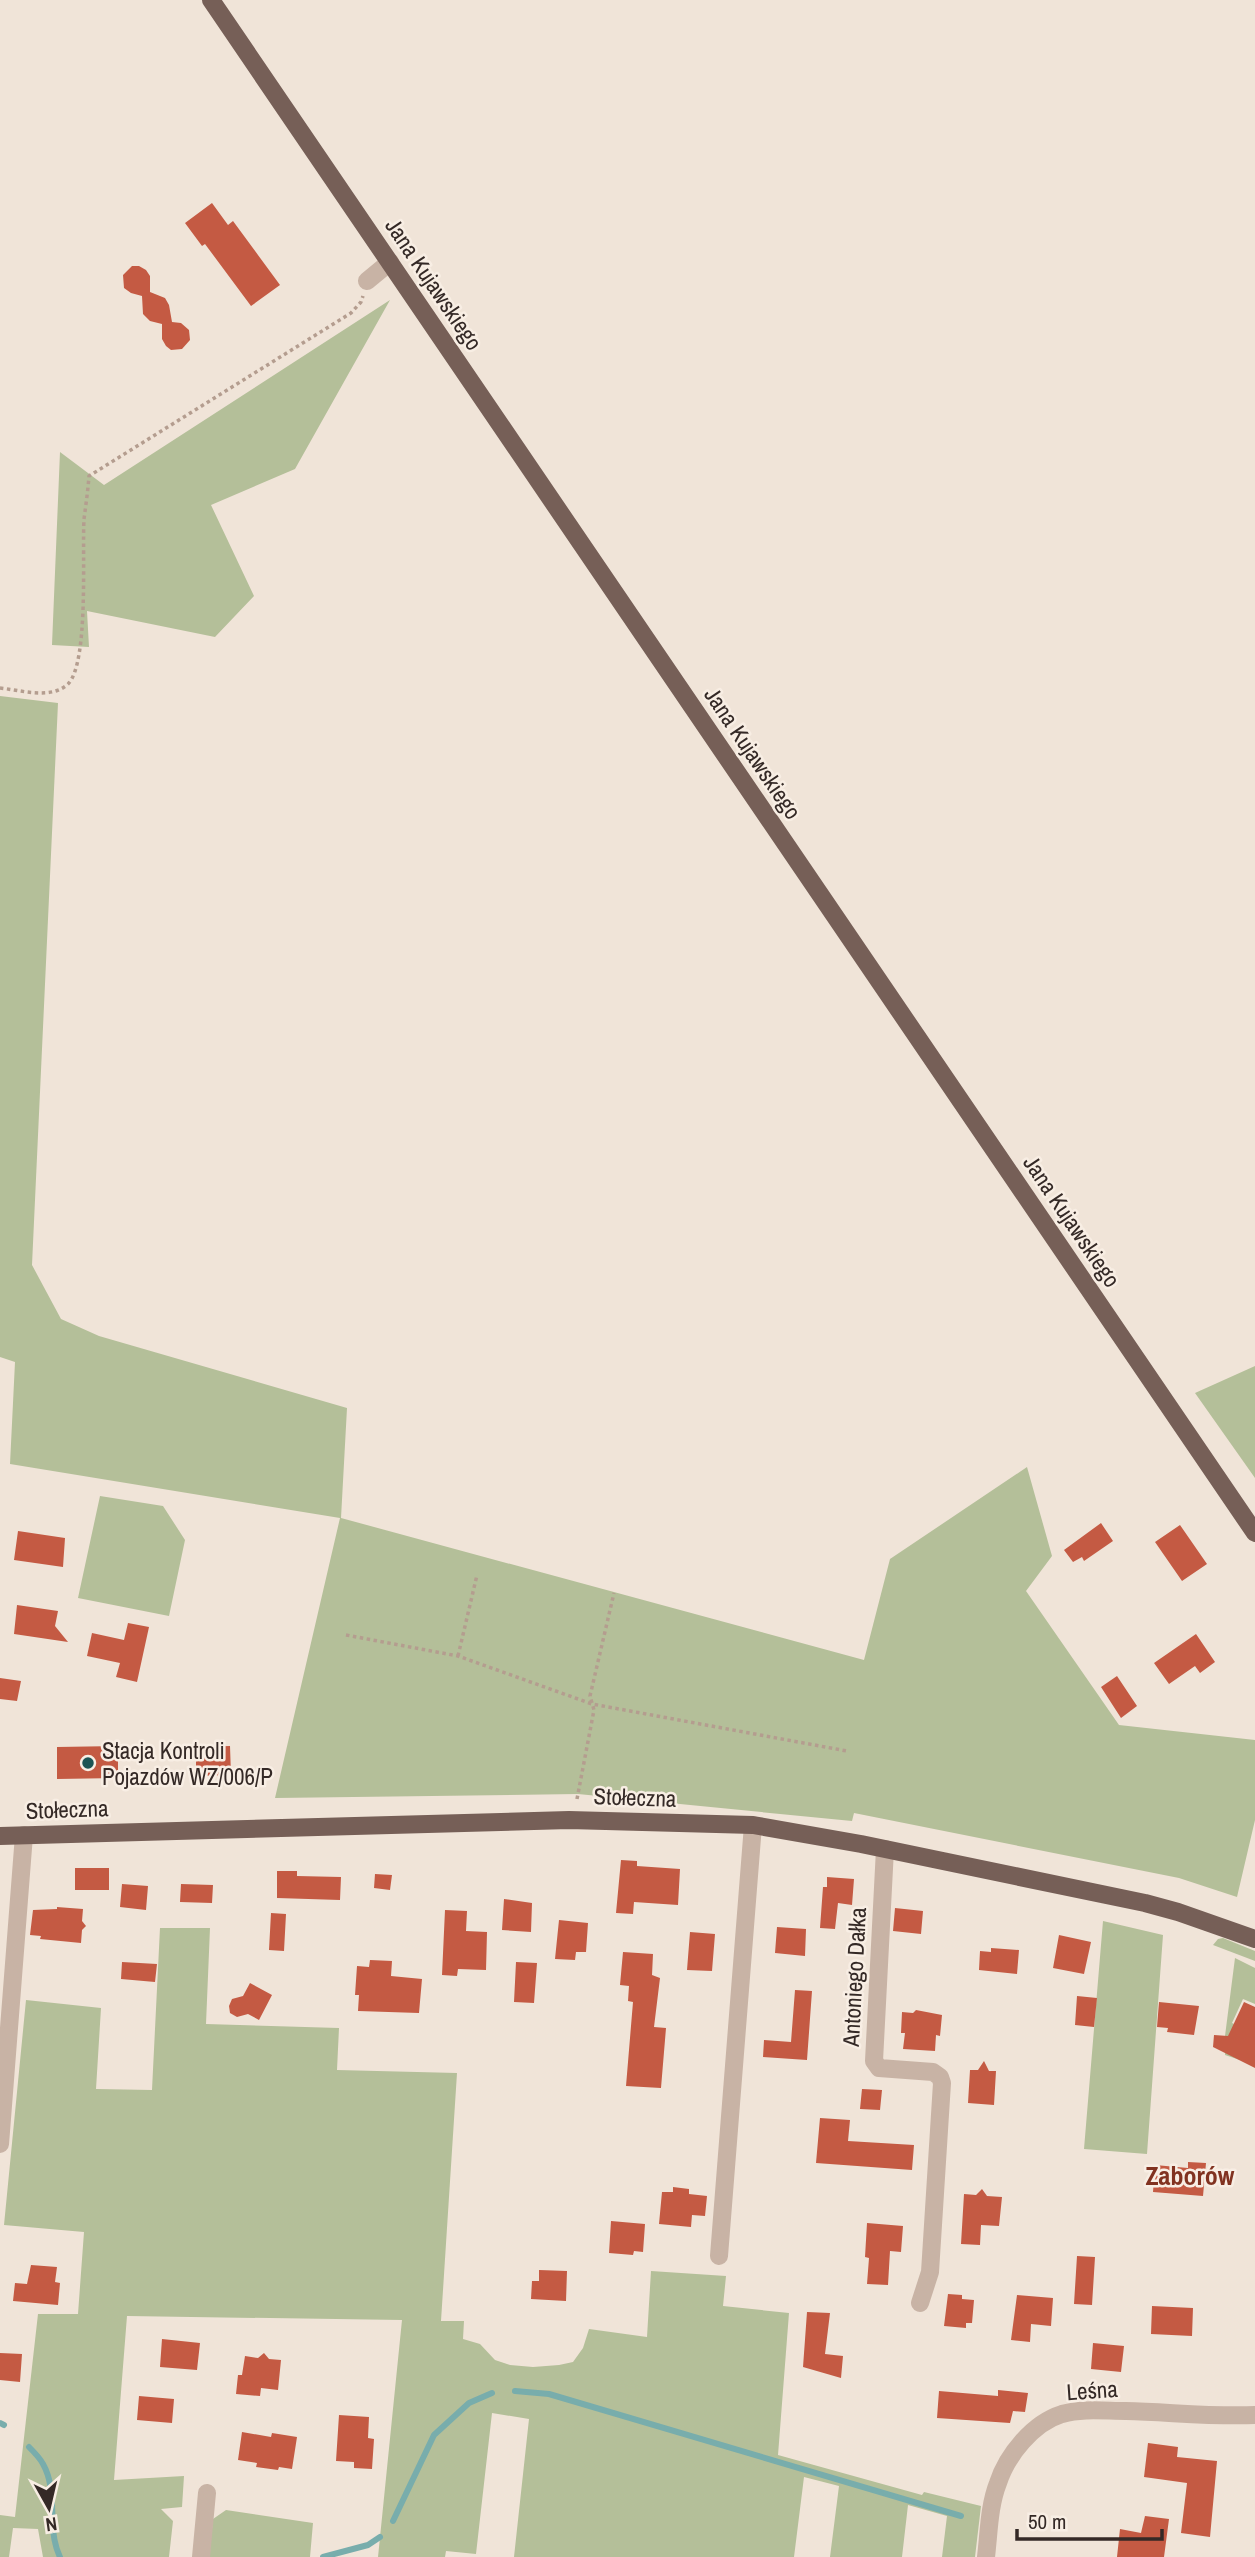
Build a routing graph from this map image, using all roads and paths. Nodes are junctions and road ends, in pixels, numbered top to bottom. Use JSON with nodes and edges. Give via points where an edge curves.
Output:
{"nodes":[{"id":1,"x":211,"y":0,"type":"edge"},
{"id":2,"x":390,"y":262,"type":"junction"},
{"id":3,"x":367,"y":281,"type":"joint"},
{"id":4,"x":0,"y":688,"type":"edge"},
{"id":5,"x":1255,"y":1533,"type":"edge"},
{"id":6,"x":477,"y":1575,"type":"dead end"},
{"id":7,"x":614,"y":1593,"type":"dead end"},
{"id":8,"x":346,"y":1635,"type":"dead end"},
{"id":9,"x":458,"y":1656,"type":"junction"},
{"id":10,"x":592,"y":1704,"type":"junction"},
{"id":11,"x":848,"y":1751,"type":"dead end"},
{"id":12,"x":577,"y":1799,"type":"dead end"},
{"id":13,"x":752,"y":1825,"type":"junction"},
{"id":14,"x":24,"y":1835,"type":"junction"},
{"id":15,"x":0,"y":1836,"type":"edge"},
{"id":16,"x":885,"y":1849,"type":"junction"},
{"id":17,"x":1255,"y":1939,"type":"edge"},
{"id":18,"x":0,"y":2144,"type":"edge"},
{"id":19,"x":719,"y":2256,"type":"dead end"},
{"id":20,"x":920,"y":2302,"type":"dead end"},
{"id":21,"x":1255,"y":2415,"type":"edge"},
{"id":22,"x":207,"y":2493,"type":"dead end"},
{"id":23,"x":201,"y":2557,"type":"edge"},
{"id":24,"x":986,"y":2557,"type":"edge"}],
"edges":[{"from":1,"to":2,"type":"main road","name":"Jana Kujawskiego"},
{"from":2,"to":3,"type":"street"},
{"from":2,"to":5,"type":"main road","name":"Jana Kujawskiego"},
{"from":3,"to":4,"type":"path","via":[[361,302],[351,313],[89,476],[75,671],[56,691]]},
{"from":6,"to":9,"type":"path"},
{"from":7,"to":10,"type":"path","via":[[590,1696]]},
{"from":8,"to":9,"type":"path"},
{"from":9,"to":10,"type":"path"},
{"from":10,"to":11,"type":"path"},
{"from":10,"to":12,"type":"path"},
{"from":13,"to":14,"type":"main road","name":"Stołeczna","via":[[569,1820]]},
{"from":13,"to":16,"type":"main road","name":"Stołeczna"},
{"from":13,"to":19,"type":"street"},
{"from":14,"to":15,"type":"main road","name":"Stołeczna"},
{"from":14,"to":18,"type":"street"},
{"from":16,"to":17,"type":"main road","name":"Stołeczna","via":[[1145,1903]]},
{"from":16,"to":20,"type":"street","name":"Antoniego Dałka","via":[[874,2061],[879,2068],[933,2073],[942,2083],[930,2272]]},
{"from":21,"to":24,"type":"street","name":"Leśna","via":[[1089,2410],[1054,2418],[1022,2442],[1008,2461],[991,2509]]},
{"from":22,"to":23,"type":"street"}]}
